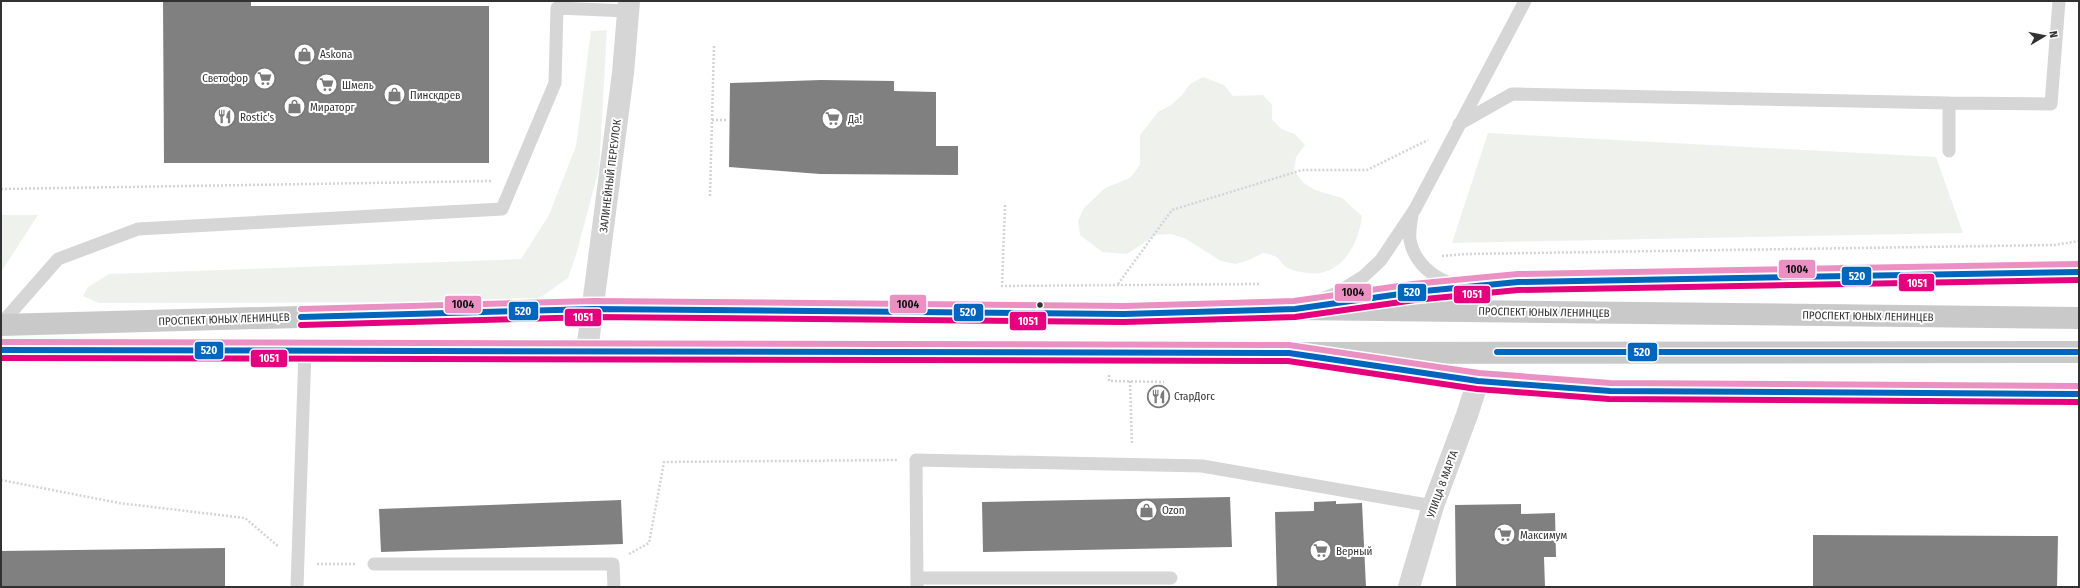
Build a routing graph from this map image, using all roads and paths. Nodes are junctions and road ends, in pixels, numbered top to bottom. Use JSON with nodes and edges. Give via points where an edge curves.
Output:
{"nodes":[{"id":1,"x":1525,"y":1,"type":"edge"},
{"id":2,"x":2059,"y":1,"type":"edge"},
{"id":3,"x":628,"y":6,"type":"edge"},
{"id":4,"x":714,"y":45,"type":"dead end"},
{"id":5,"x":1949,"y":104,"type":"junction"},
{"id":6,"x":712,"y":120,"type":"junction"},
{"id":7,"x":727,"y":120,"type":"dead end"},
{"id":8,"x":1458,"y":125,"type":"junction"},
{"id":9,"x":1949,"y":150,"type":"dead end"},
{"id":10,"x":514,"y":180,"type":"junction"},
{"id":11,"x":1,"y":189,"type":"edge"},
{"id":12,"x":710,"y":196,"type":"dead end"},
{"id":13,"x":1005,"y":205,"type":"dead end"},
{"id":14,"x":1412,"y":215,"type":"junction"},
{"id":15,"x":2079,"y":241,"type":"edge"},
{"id":16,"x":1417,"y":258,"type":"junction"},
{"id":17,"x":2079,"y":272,"type":"edge"},
{"id":18,"x":1117,"y":284,"type":"junction"},
{"id":19,"x":1264,"y":284,"type":"dead end"},
{"id":20,"x":1466,"y":287,"type":"junction"},
{"id":21,"x":594,"y":308,"type":"junction"},
{"id":22,"x":1294,"y":309,"type":"junction"},
{"id":23,"x":2079,"y":318,"type":"edge"},
{"id":24,"x":1,"y":325,"type":"edge"},
{"id":25,"x":1,"y":350,"type":"edge"},
{"id":26,"x":305,"y":351,"type":"junction"},
{"id":27,"x":587,"y":351,"type":"junction"},
{"id":28,"x":2079,"y":352,"type":"edge"},
{"id":29,"x":1289,"y":353,"type":"junction"},
{"id":30,"x":1478,"y":381,"type":"junction"},
{"id":31,"x":1130,"y":382,"type":"dead end"},
{"id":32,"x":2079,"y":394,"type":"edge"},
{"id":33,"x":916,"y":460,"type":"junction"},
{"id":34,"x":1132,"y":465,"type":"junction"},
{"id":35,"x":1,"y":480,"type":"edge"},
{"id":36,"x":1433,"y":506,"type":"junction"},
{"id":37,"x":298,"y":564,"type":"junction"},
{"id":38,"x":374,"y":564,"type":"joint"},
{"id":39,"x":614,"y":564,"type":"junction"},
{"id":40,"x":1171,"y":578,"type":"dead end"},
{"id":41,"x":917,"y":583,"type":"edge"},
{"id":42,"x":297,"y":587,"type":"edge"},
{"id":43,"x":614,"y":587,"type":"edge"},
{"id":44,"x":1409,"y":587,"type":"edge"}],
"edges":[{"from":1,"to":8,"type":"lane"},
{"from":2,"to":5,"type":"lane","via":[[2051,104]]},
{"from":3,"to":10,"type":"lane","via":[[557,8],[555,83]]},
{"from":3,"to":21,"type":"street","name":"ЗАЛИНЕЙНЫЙ ПЕРЕУЛОК","via":[[623,73]]},
{"from":4,"to":6,"type":"path"},
{"from":5,"to":8,"type":"lane","via":[[1512,94]]},
{"from":5,"to":9,"type":"lane"},
{"from":6,"to":7,"type":"path"},
{"from":6,"to":12,"type":"path"},
{"from":8,"to":14,"type":"lane"},
{"from":8,"to":18,"type":"path","via":[[1367,170],[1302,170],[1172,210]]},
{"from":10,"to":11,"type":"path"},
{"from":10,"to":24,"type":"lane","via":[[502,209],[138,229],[58,260]]},
{"from":13,"to":18,"type":"path","via":[[1002,286]]},
{"from":14,"to":16,"type":"lane","via":[[1410,240]]},
{"from":14,"to":22,"type":"lane","via":[[1381,260],[1364,276],[1337,293]]},
{"from":15,"to":16,"type":"path","via":[[2054,245],[1466,254]]},
{"from":16,"to":20,"type":"lane","via":[[1431,274],[1449,283]]},
{"from":17,"to":20,"type":"main road","via":[[1526,282]]},
{"from":18,"to":19,"type":"path"},
{"from":20,"to":22,"type":"main road"},
{"from":21,"to":22,"type":"main road","name":"ПРОСПЕКТ ЮНЫХ ЛЕНИНЦЕВ","via":[[1039,314]]},
{"from":21,"to":24,"type":"main road","name":"ПРОСПЕКТ ЮНЫХ ЛЕНИНЦЕВ"},
{"from":21,"to":27,"type":"street","name":"ЗАЛИНЕЙНЫЙ ПЕРЕУЛОК"},
{"from":22,"to":23,"type":"main road","name":"ПРОСПЕКТ ЮНЫХ ЛЕНИНЦЕВ"},
{"from":25,"to":26,"type":"main road"},
{"from":26,"to":27,"type":"main road"},
{"from":26,"to":37,"type":"lane"},
{"from":27,"to":29,"type":"main road"},
{"from":28,"to":29,"type":"main road"},
{"from":29,"to":30,"type":"main road"},
{"from":30,"to":32,"type":"main road","via":[[1610,391]]},
{"from":30,"to":36,"type":"street","name":"УЛИЦА 8 МАРТА"},
{"from":31,"to":34,"type":"path"},
{"from":33,"to":34,"type":"lane"},
{"from":33,"to":39,"type":"path","via":[[664,462],[649,543]]},
{"from":33,"to":41,"type":"lane"},
{"from":34,"to":36,"type":"lane","via":[[1202,466]]},
{"from":35,"to":37,"type":"path","via":[[119,503],[245,518]]},
{"from":36,"to":44,"type":"street","name":"УЛИЦА 8 МАРТА"},
{"from":37,"to":38,"type":"path"},
{"from":37,"to":42,"type":"lane"},
{"from":38,"to":39,"type":"lane"},
{"from":39,"to":43,"type":"lane"},
{"from":40,"to":41,"type":"lane"}]}
